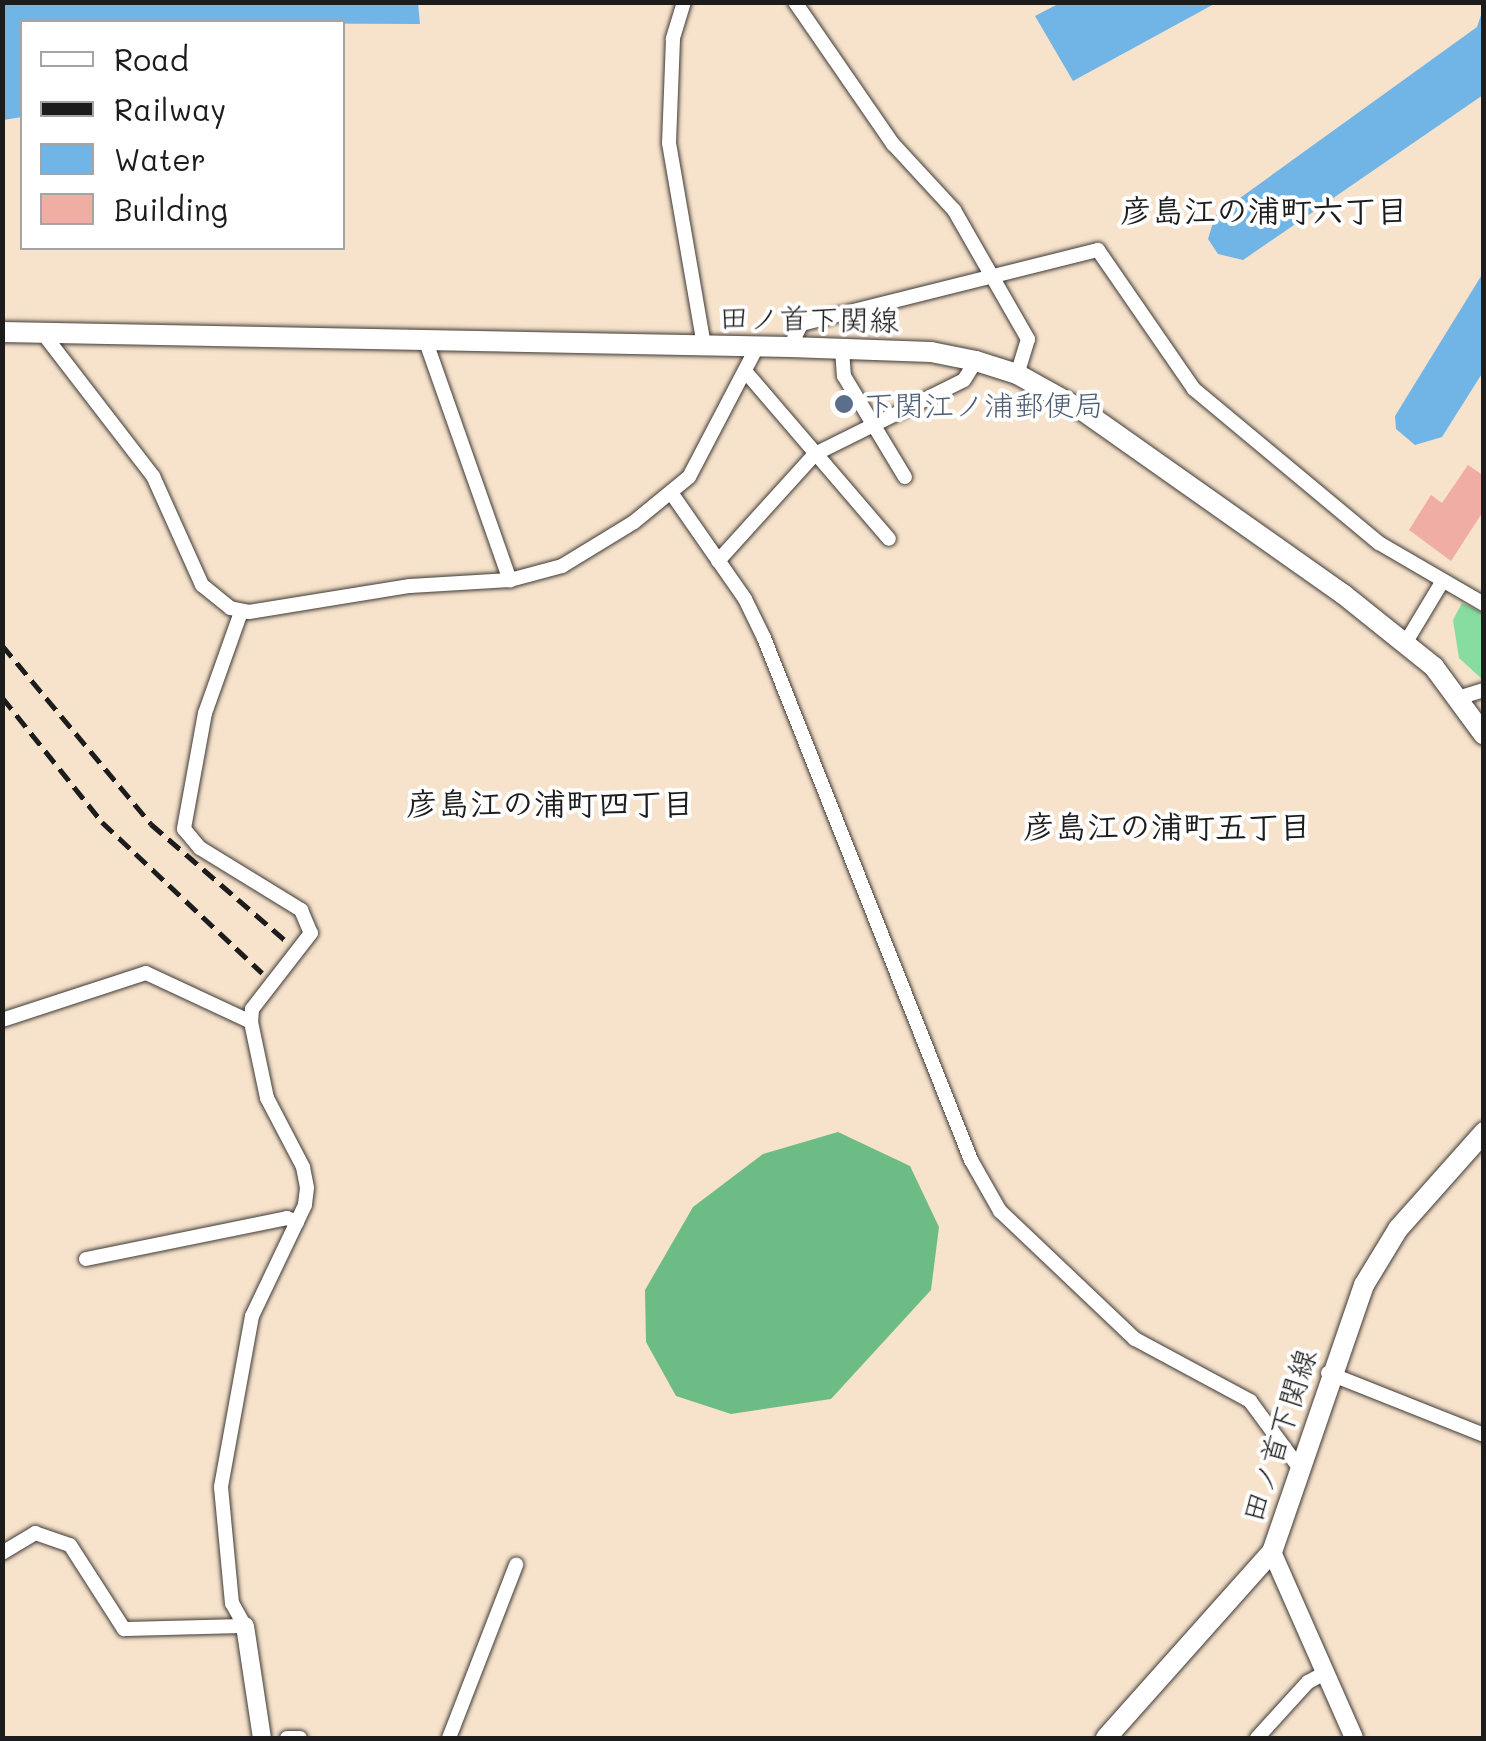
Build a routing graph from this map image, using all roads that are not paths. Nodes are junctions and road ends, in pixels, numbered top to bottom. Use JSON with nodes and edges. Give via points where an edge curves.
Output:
{"nodes":[{"id":1,"x":684,"y":2,"type":"edge"},
{"id":2,"x":795,"y":2,"type":"edge"},
{"id":3,"x":987,"y":274,"type":"junction"},
{"id":4,"x":2,"y":332,"type":"edge"},
{"id":5,"x":42,"y":332,"type":"junction"},
{"id":6,"x":426,"y":340,"type":"junction"},
{"id":7,"x":704,"y":346,"type":"junction"},
{"id":8,"x":757,"y":347,"type":"junction"},
{"id":9,"x":790,"y":347,"type":"junction"},
{"id":10,"x":842,"y":349,"type":"junction"},
{"id":11,"x":976,"y":361,"type":"junction"},
{"id":12,"x":745,"y":372,"type":"junction"},
{"id":13,"x":1018,"y":374,"type":"junction"},
{"id":14,"x":874,"y":424,"type":"junction"},
{"id":15,"x":815,"y":454,"type":"junction"},
{"id":16,"x":905,"y":477,"type":"dead end"},
{"id":17,"x":672,"y":494,"type":"junction"},
{"id":18,"x":889,"y":539,"type":"dead end"},
{"id":19,"x":718,"y":560,"type":"junction"},
{"id":20,"x":510,"y":580,"type":"junction"},
{"id":21,"x":1442,"y":582,"type":"junction"},
{"id":22,"x":1484,"y":604,"type":"edge"},
{"id":23,"x":240,"y":612,"type":"junction"},
{"id":24,"x":1406,"y":642,"type":"junction"},
{"id":25,"x":1484,"y":690,"type":"edge"},
{"id":26,"x":1461,"y":697,"type":"junction"},
{"id":27,"x":1484,"y":734,"type":"edge"},
{"id":28,"x":2,"y":1020,"type":"edge"},
{"id":29,"x":251,"y":1022,"type":"junction"},
{"id":30,"x":1484,"y":1132,"type":"edge"},
{"id":31,"x":297,"y":1222,"type":"junction"},
{"id":32,"x":86,"y":1260,"type":"dead end"},
{"id":33,"x":1328,"y":1373,"type":"junction"},
{"id":34,"x":1484,"y":1436,"type":"edge"},
{"id":35,"x":1298,"y":1466,"type":"junction"},
{"id":36,"x":1272,"y":1552,"type":"junction"},
{"id":37,"x":2,"y":1553,"type":"edge"},
{"id":38,"x":516,"y":1565,"type":"dead end"},
{"id":39,"x":245,"y":1626,"type":"junction"},
{"id":40,"x":1327,"y":1672,"type":"junction"},
{"id":41,"x":262,"y":1738,"type":"edge"},
{"id":42,"x":287,"y":1738,"type":"edge"},
{"id":43,"x":300,"y":1738,"type":"edge"},
{"id":44,"x":449,"y":1738,"type":"edge"},
{"id":45,"x":1106,"y":1738,"type":"edge"},
{"id":46,"x":1257,"y":1738,"type":"edge"},
{"id":47,"x":1354,"y":1738,"type":"edge"}],
"edges":[{"from":1,"to":7,"type":"street","via":[[673,39],[669,143]]},
{"from":2,"to":3,"type":"street","via":[[893,144],[954,210]]},
{"from":3,"to":9,"type":"street","via":[[801,324]]},
{"from":3,"to":13,"type":"street","via":[[1028,339]]},
{"from":3,"to":21,"type":"street","via":[[1098,250],[1194,389],[1379,543]]},
{"from":4,"to":5,"type":"main road","name":"田ノ首下関線"},
{"from":5,"to":6,"type":"main road","name":"田ノ首下関線"},
{"from":5,"to":23,"type":"street","via":[[153,476],[202,585]]},
{"from":6,"to":7,"type":"main road","name":"田ノ首下関線"},
{"from":6,"to":20,"type":"street"},
{"from":7,"to":8,"type":"main road","name":"田ノ首下関線"},
{"from":8,"to":9,"type":"main road","name":"田ノ首下関線"},
{"from":8,"to":12,"type":"street"},
{"from":9,"to":10,"type":"main road","name":"田ノ首下関線"},
{"from":10,"to":11,"type":"main road","name":"田ノ首下関線"},
{"from":10,"to":14,"type":"street","via":[[844,376]]},
{"from":11,"to":13,"type":"main road","name":"田ノ首下関線"},
{"from":11,"to":14,"type":"street","via":[[964,380]]},
{"from":12,"to":15,"type":"street"},
{"from":12,"to":17,"type":"street","via":[[705,454]]},
{"from":13,"to":24,"type":"main road","name":"田ノ首下関線","via":[[1082,410]]},
{"from":14,"to":15,"type":"street"},
{"from":14,"to":16,"type":"street"},
{"from":15,"to":18,"type":"street"},
{"from":15,"to":19,"type":"street"},
{"from":17,"to":19,"type":"street"},
{"from":17,"to":20,"type":"street","via":[[562,566]]},
{"from":19,"to":35,"type":"street","via":[[764,638],[971,1160],[1000,1210],[1135,1339],[1250,1401]]},
{"from":20,"to":23,"type":"street","via":[[410,586]]},
{"from":21,"to":22,"type":"street"},
{"from":21,"to":24,"type":"street"},
{"from":23,"to":29,"type":"street","via":[[204,713],[184,829],[200,848],[301,910],[311,933],[252,1009]]},
{"from":24,"to":26,"type":"main road","name":"田ノ首下関線"},
{"from":25,"to":26,"type":"street"},
{"from":26,"to":27,"type":"main road","name":"田ノ首下関線"},
{"from":28,"to":29,"type":"street","via":[[146,973]]},
{"from":29,"to":31,"type":"street","via":[[267,1098],[303,1167],[305,1205]]},
{"from":30,"to":33,"type":"main road","name":"田ノ首下関線","via":[[1390,1242],[1356,1301]]},
{"from":31,"to":32,"type":"street","via":[[288,1218]]},
{"from":31,"to":39,"type":"street","via":[[252,1316],[220,1487],[232,1604]]},
{"from":33,"to":34,"type":"street"},
{"from":33,"to":35,"type":"main road","name":"田ノ首下関線"},
{"from":35,"to":36,"type":"main road","name":"田ノ首下関線"},
{"from":36,"to":40,"type":"street"},
{"from":36,"to":45,"type":"main road","name":"田ノ首下関線"},
{"from":37,"to":39,"type":"street","via":[[36,1533],[70,1544],[124,1630]]},
{"from":38,"to":44,"type":"street"},
{"from":39,"to":41,"type":"street"},
{"from":40,"to":46,"type":"street","via":[[1308,1682]]},
{"from":40,"to":47,"type":"street"},
{"from":42,"to":43,"type":"street"}]}
